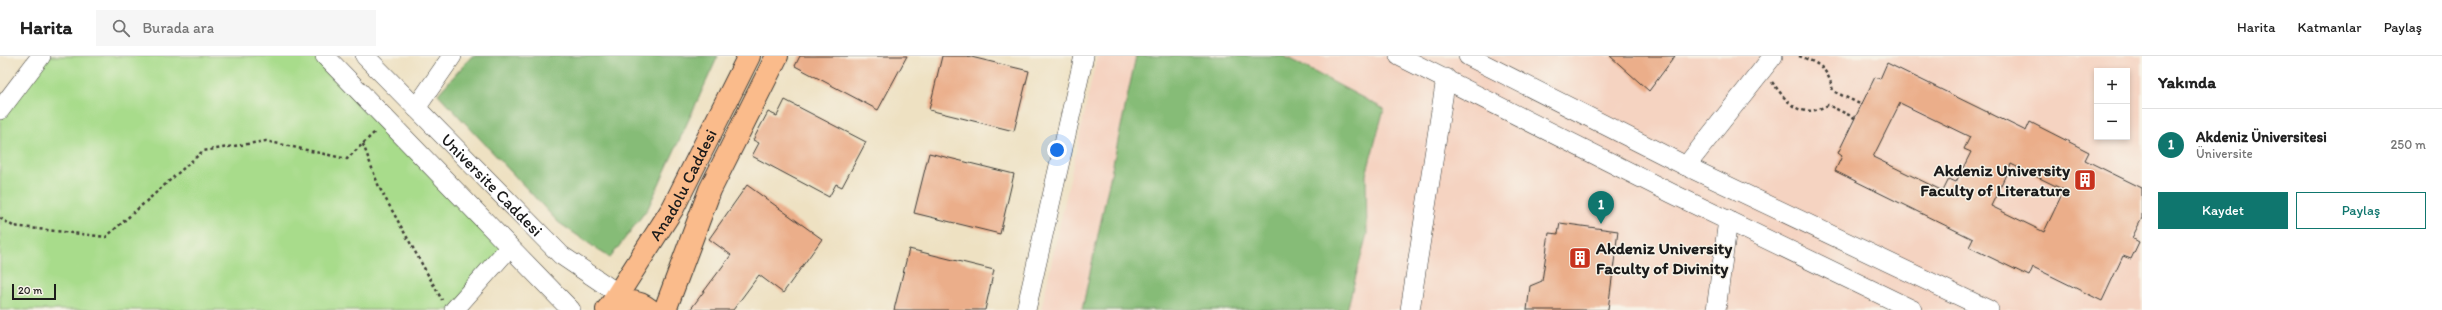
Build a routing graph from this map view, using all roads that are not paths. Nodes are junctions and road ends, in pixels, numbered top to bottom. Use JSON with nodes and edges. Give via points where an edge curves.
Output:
{"nodes":[{"id":1,"x":42,"y":56,"type":"edge"},
{"id":2,"x":325,"y":56,"type":"edge"},
{"id":3,"x":365,"y":56,"type":"edge"},
{"id":4,"x":452,"y":56,"type":"edge"},
{"id":5,"x":749,"y":56,"type":"edge"},
{"id":6,"x":777,"y":56,"type":"edge"},
{"id":7,"x":1084,"y":56,"type":"edge"},
{"id":8,"x":1399,"y":56,"type":"edge"},
{"id":9,"x":1468,"y":56,"type":"edge"},
{"id":10,"x":1773,"y":56,"type":"edge"},
{"id":11,"x":1446,"y":78,"type":"junction"},
{"id":12,"x":416,"y":108,"type":"junction"},
{"id":13,"x":0,"y":110,"type":"edge"},
{"id":14,"x":1686,"y":166,"type":"junction"},
{"id":15,"x":1728,"y":220,"type":"junction"},
{"id":16,"x":509,"y":248,"type":"junction"},
{"id":17,"x":616,"y":304,"type":"edge"},
{"id":18,"x":449,"y":307,"type":"edge"},
{"id":19,"x":571,"y":310,"type":"edge"},
{"id":20,"x":650,"y":310,"type":"edge"},
{"id":21,"x":665,"y":310,"type":"edge"},
{"id":22,"x":1026,"y":310,"type":"edge"},
{"id":23,"x":1410,"y":310,"type":"edge"},
{"id":24,"x":1716,"y":310,"type":"edge"},
{"id":25,"x":1913,"y":310,"type":"edge"},
{"id":26,"x":1989,"y":310,"type":"edge"}],
"edges":[{"from":1,"to":13,"type":"street"},
{"from":2,"to":16,"type":"street","name":"Universite Caddesi"},
{"from":3,"to":12,"type":"street","name":"Universite Caddesi"},
{"from":4,"to":12,"type":"street"},
{"from":5,"to":17,"type":"main road","name":"Anadolu Caddesi","via":[[673,208]]},
{"from":6,"to":21,"type":"main road","name":"Anadolu Caddesi","via":[[710,190]]},
{"from":7,"to":22,"type":"street"},
{"from":8,"to":11,"type":"street"},
{"from":9,"to":14,"type":"street"},
{"from":10,"to":14,"type":"street"},
{"from":11,"to":15,"type":"street"},
{"from":11,"to":23,"type":"street"},
{"from":12,"to":17,"type":"street","name":"Universite Caddesi","via":[[561,255]]},
{"from":14,"to":26,"type":"street"},
{"from":15,"to":24,"type":"street"},
{"from":15,"to":25,"type":"street"},
{"from":16,"to":18,"type":"street"},
{"from":16,"to":19,"type":"street","name":"Universite Caddesi"},
{"from":17,"to":20,"type":"main road","via":[[640,304]]}]}
